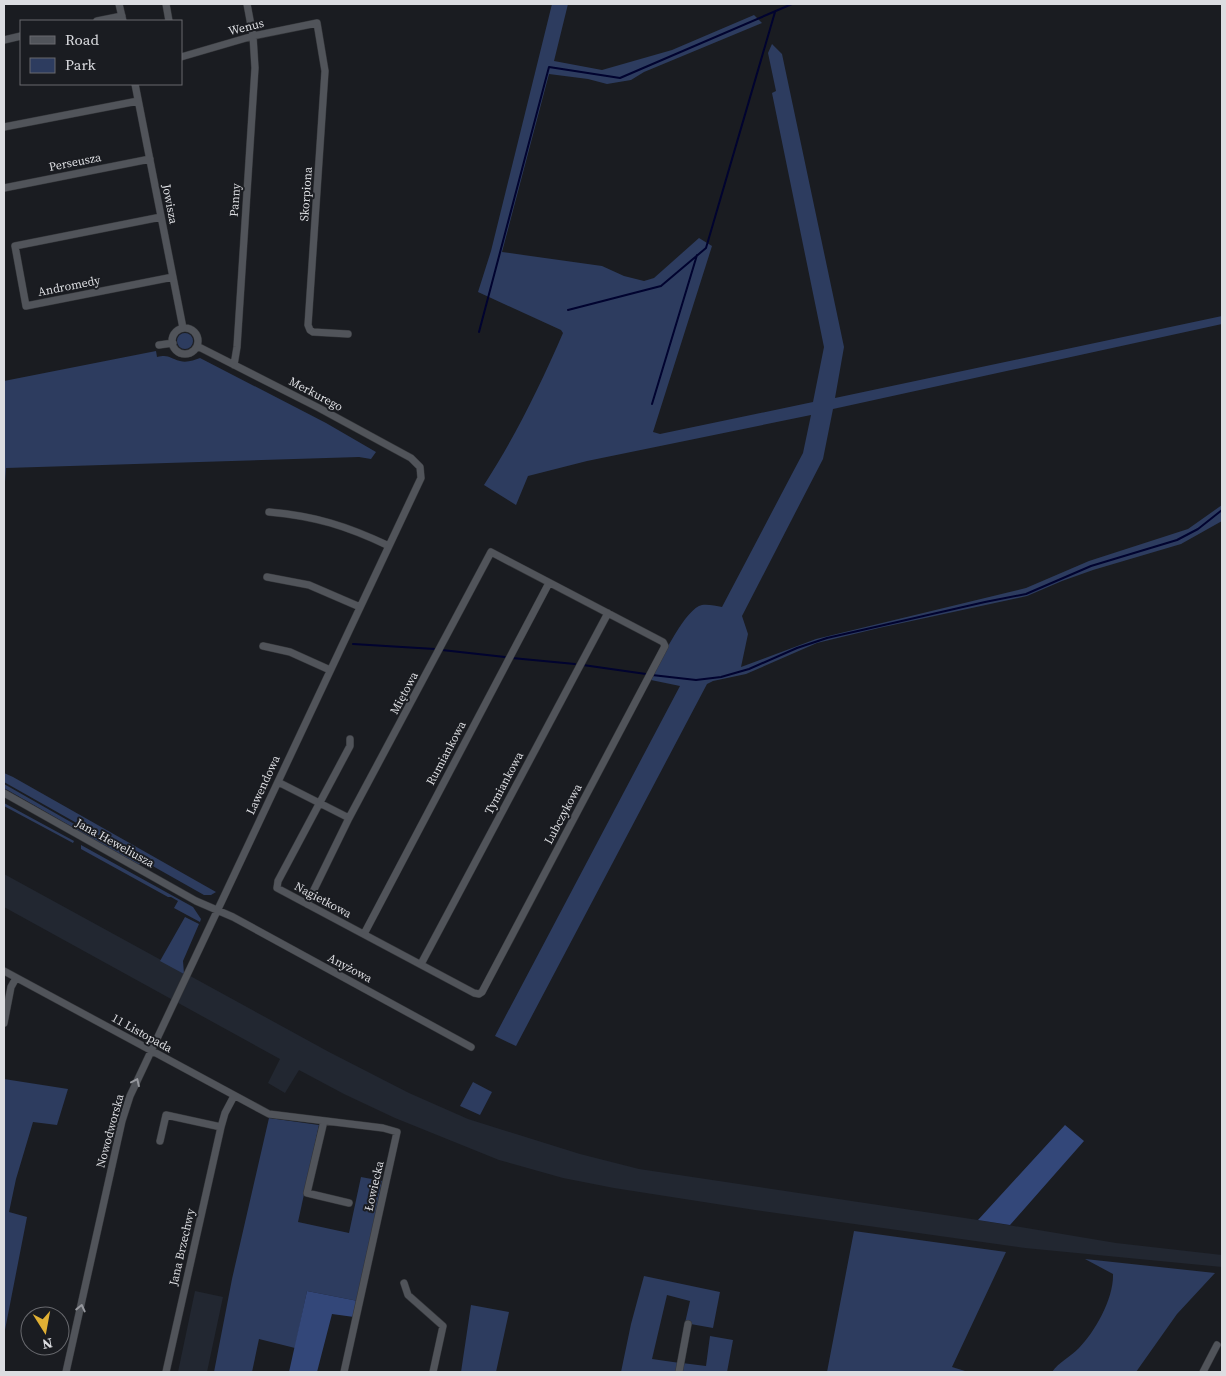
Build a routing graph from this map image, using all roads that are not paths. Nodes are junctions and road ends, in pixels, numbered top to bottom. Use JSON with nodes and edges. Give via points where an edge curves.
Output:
{"nodes":[{"id":1,"x":120,"y":4,"type":"edge"},
{"id":2,"x":166,"y":4,"type":"edge"},
{"id":3,"x":247,"y":4,"type":"edge"},
{"id":4,"x":123,"y":19,"type":"edge"},
{"id":5,"x":110,"y":20,"type":"edge"},
{"id":6,"x":169,"y":20,"type":"edge"},
{"id":7,"x":317,"y":23,"type":"joint"},
{"id":8,"x":20,"y":36,"type":"edge"},
{"id":9,"x":253,"y":36,"type":"junction"},
{"id":10,"x":4,"y":40,"type":"edge"},
{"id":11,"x":182,"y":57,"type":"edge"},
{"id":12,"x":135,"y":85,"type":"edge"},
{"id":13,"x":138,"y":100,"type":"junction"},
{"id":14,"x":4,"y":127,"type":"edge"},
{"id":15,"x":150,"y":159,"type":"junction"},
{"id":16,"x":4,"y":188,"type":"edge"},
{"id":17,"x":161,"y":217,"type":"junction"},
{"id":18,"x":173,"y":277,"type":"junction"},
{"id":19,"x":183,"y":328,"type":"junction"},
{"id":20,"x":348,"y":334,"type":"dead end"},
{"id":21,"x":173,"y":343,"type":"junction"},
{"id":22,"x":159,"y":346,"type":"dead end"},
{"id":23,"x":197,"y":346,"type":"junction"},
{"id":24,"x":234,"y":365,"type":"junction"},
{"id":25,"x":420,"y":468,"type":"joint"},
{"id":26,"x":269,"y":512,"type":"dead end"},
{"id":27,"x":389,"y":546,"type":"junction"},
{"id":28,"x":267,"y":577,"type":"dead end"},
{"id":29,"x":549,"y":583,"type":"junction"},
{"id":30,"x":360,"y":607,"type":"junction"},
{"id":31,"x":608,"y":613,"type":"junction"},
{"id":32,"x":263,"y":646,"type":"dead end"},
{"id":33,"x":330,"y":670,"type":"junction"},
{"id":34,"x":350,"y":739,"type":"dead end"},
{"id":35,"x":278,"y":782,"type":"junction"},
{"id":36,"x":4,"y":793,"type":"edge"},
{"id":37,"x":320,"y":803,"type":"junction"},
{"id":38,"x":349,"y":818,"type":"junction"},
{"id":39,"x":306,"y":904,"type":"junction"},
{"id":40,"x":217,"y":910,"type":"junction"},
{"id":41,"x":364,"y":934,"type":"junction"},
{"id":42,"x":421,"y":964,"type":"junction"},
{"id":43,"x":4,"y":971,"type":"edge"},
{"id":44,"x":16,"y":978,"type":"junction"},
{"id":45,"x":4,"y":1022,"type":"edge"},
{"id":46,"x":471,"y":1047,"type":"dead end"},
{"id":47,"x":151,"y":1050,"type":"junction"},
{"id":48,"x":234,"y":1096,"type":"junction"},
{"id":49,"x":269,"y":1114,"type":"joint"},
{"id":50,"x":324,"y":1121,"type":"junction"},
{"id":51,"x":221,"y":1127,"type":"junction"},
{"id":52,"x":160,"y":1141,"type":"dead end"},
{"id":53,"x":349,"y":1203,"type":"dead end"},
{"id":54,"x":404,"y":1283,"type":"dead end"},
{"id":55,"x":688,"y":1324,"type":"dead end"},
{"id":56,"x":1217,"y":1345,"type":"dead end"},
{"id":57,"x":66,"y":1372,"type":"edge"},
{"id":58,"x":166,"y":1372,"type":"edge"},
{"id":59,"x":344,"y":1372,"type":"edge"},
{"id":60,"x":433,"y":1372,"type":"edge"},
{"id":61,"x":679,"y":1372,"type":"edge"},
{"id":62,"x":1203,"y":1372,"type":"edge"}],
"edges":[{"from":1,"to":4,"type":"street"},
{"from":2,"to":6,"type":"street"},
{"from":3,"to":9,"type":"street","name":"Panny"},
{"from":4,"to":5,"type":"street"},
{"from":7,"to":9,"type":"street","name":"Wenus"},
{"from":7,"to":20,"type":"street","name":"Skorpiona","via":[[325,71],[308,326],[314,332]]},
{"from":8,"to":10,"type":"street"},
{"from":9,"to":11,"type":"street","name":"Wenus"},
{"from":9,"to":24,"type":"street","name":"Panny","via":[[255,68]]},
{"from":12,"to":13,"type":"street","name":"Jowisza"},
{"from":13,"to":14,"type":"street"},
{"from":13,"to":15,"type":"street","name":"Jowisza"},
{"from":15,"to":16,"type":"street","name":"Perseusza"},
{"from":15,"to":17,"type":"street","name":"Jowisza"},
{"from":17,"to":18,"type":"street","name":"Jowisza"},
{"from":17,"to":18,"type":"street","name":"Andromedy","via":[[15,246],[26,306]]},
{"from":18,"to":19,"type":"street","name":"Jowisza"},
{"from":19,"to":21,"type":"street","via":[[174,335]]},
{"from":19,"to":23,"type":"street","via":[[196,333]]},
{"from":21,"to":22,"type":"street"},
{"from":21,"to":23,"type":"street","via":[[176,350],[184,354]]},
{"from":23,"to":24,"type":"street","name":"Merkurego"},
{"from":24,"to":25,"type":"street","name":"Merkurego","via":[[396,450],[414,460]]},
{"from":25,"to":27,"type":"street","name":"Lawendowa","via":[[421,478]]},
{"from":26,"to":27,"type":"street","via":[[319,519],[350,528]]},
{"from":27,"to":30,"type":"street","name":"Lawendowa"},
{"from":28,"to":30,"type":"street","via":[[309,585]]},
{"from":29,"to":31,"type":"street","name":"Lubczykowa"},
{"from":29,"to":38,"type":"street","name":"Miętowa","via":[[491,552]]},
{"from":29,"to":41,"type":"street","name":"Rumiankowa"},
{"from":30,"to":33,"type":"street","name":"Lawendowa"},
{"from":31,"to":42,"type":"street","name":"Tymiankowa"},
{"from":31,"to":42,"type":"street","name":"Lubczykowa","via":[[665,646],[482,992],[474,993]]},
{"from":32,"to":33,"type":"street","via":[[290,652]]},
{"from":33,"to":35,"type":"street","name":"Lawendowa"},
{"from":34,"to":37,"type":"street","name":"Nagietkowa","via":[[350,746]]},
{"from":35,"to":37,"type":"street"},
{"from":35,"to":40,"type":"street","name":"Lawendowa"},
{"from":36,"to":40,"type":"street","name":"Jana Heweliusza"},
{"from":37,"to":38,"type":"street"},
{"from":37,"to":39,"type":"street","name":"Nagietkowa","via":[[276,885]]},
{"from":38,"to":39,"type":"street","name":"Miętowa"},
{"from":39,"to":41,"type":"street","name":"Nagietkowa"},
{"from":40,"to":46,"type":"street","name":"Anyżowa"},
{"from":40,"to":47,"type":"street","name":"Nowodworska"},
{"from":41,"to":42,"type":"street","name":"Lubczykowa"},
{"from":43,"to":44,"type":"street","name":"11 Listopada"},
{"from":44,"to":45,"type":"street"},
{"from":44,"to":47,"type":"street","name":"11 Listopada"},
{"from":47,"to":48,"type":"street","name":"11 Listopada"},
{"from":57,"to":47,"type":"street","name":"Nowodworska","one_way":true,"via":[[122,1121]]},
{"from":48,"to":49,"type":"street","name":"11 Listopada"},
{"from":48,"to":51,"type":"street","name":"Jana Brzechwy"},
{"from":49,"to":50,"type":"street","name":"Łowiecka"},
{"from":50,"to":53,"type":"street","via":[[307,1193]]},
{"from":50,"to":59,"type":"street","name":"Łowiecka","via":[[397,1132]]},
{"from":51,"to":52,"type":"street","via":[[166,1115]]},
{"from":51,"to":58,"type":"street","name":"Jana Brzechwy"},
{"from":54,"to":60,"type":"street","via":[[408,1295],[443,1326]]},
{"from":55,"to":61,"type":"street"},
{"from":56,"to":62,"type":"street"}]}
